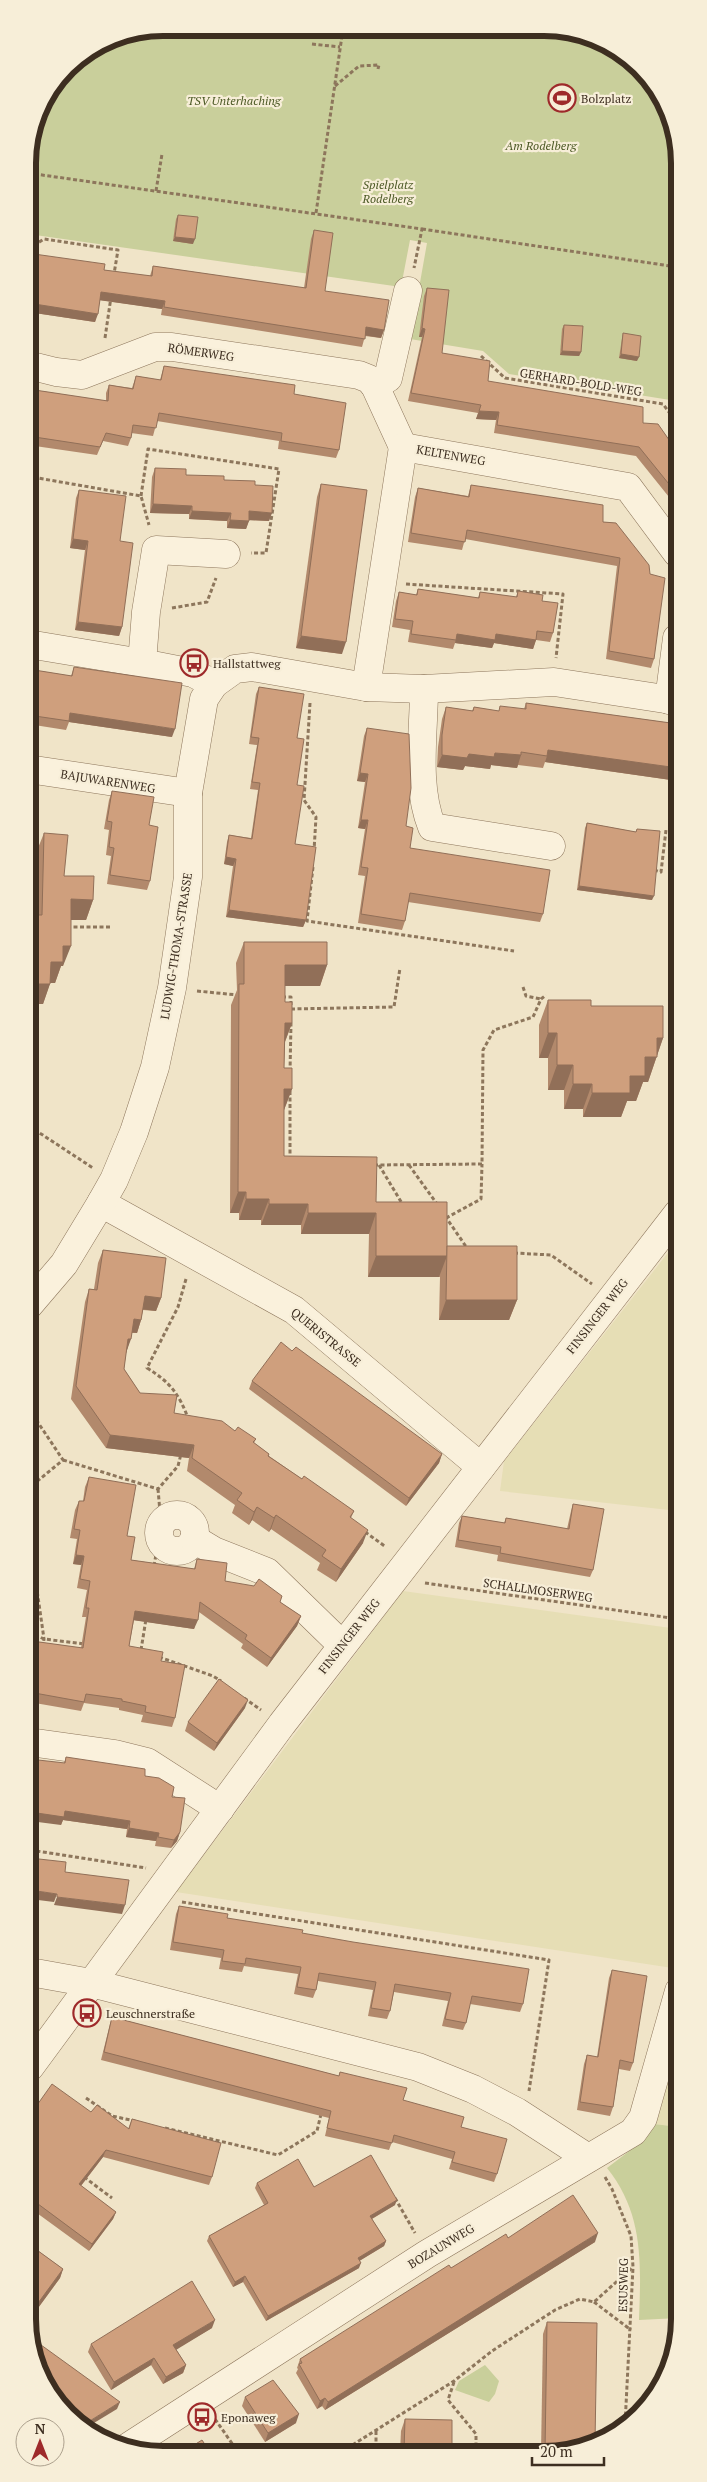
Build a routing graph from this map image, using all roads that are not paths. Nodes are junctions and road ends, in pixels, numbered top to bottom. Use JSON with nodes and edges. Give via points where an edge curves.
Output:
{"nodes":[{"id":1,"x":408,"y":291,"type":"road end"},
{"id":2,"x":37,"y":367,"type":"edge"},
{"id":3,"x":375,"y":386,"type":"junction"},
{"id":4,"x":403,"y":447,"type":"junction"},
{"id":5,"x":671,"y":544,"type":"edge"},
{"id":6,"x":226,"y":554,"type":"road end"},
{"id":7,"x":37,"y":645,"type":"edge"},
{"id":8,"x":142,"y":663,"type":"junction"},
{"id":9,"x":214,"y":684,"type":"junction"},
{"id":10,"x":366,"y":687,"type":"junction"},
{"id":11,"x":424,"y":689,"type":"junction"},
{"id":12,"x":671,"y":701,"type":"edge"},
{"id":13,"x":37,"y":770,"type":"edge"},
{"id":14,"x":188,"y":793,"type":"junction"},
{"id":15,"x":551,"y":846,"type":"dead end"},
{"id":16,"x":107,"y":1192,"type":"junction"},
{"id":17,"x":671,"y":1223,"type":"edge"},
{"id":18,"x":36,"y":1296,"type":"edge"},
{"id":19,"x":481,"y":1467,"type":"junction"},
{"id":20,"x":160,"y":1530,"type":"road end"},
{"id":21,"x":342,"y":1645,"type":"junction"},
{"id":22,"x":36,"y":1731,"type":"edge"},
{"id":23,"x":220,"y":1809,"type":"junction"},
{"id":24,"x":36,"y":1973,"type":"edge"},
{"id":25,"x":91,"y":1983,"type":"junction"},
{"id":26,"x":670,"y":2022,"type":"edge"},
{"id":27,"x":36,"y":2058,"type":"edge"},
{"id":28,"x":588,"y":2158,"type":"junction"},
{"id":29,"x":135,"y":2442,"type":"edge"}],
"edges":[{"from":1,"to":3,"type":"street","via":[[388,378]]},
{"from":2,"to":3,"type":"street","name":"RÖMERWEG","via":[[82,375],[155,346],[172,346],[359,375]]},
{"from":3,"to":4,"type":"street"},
{"from":4,"to":5,"type":"street","name":"KELTENWEG","via":[[628,487]]},
{"from":4,"to":10,"type":"street","name":"KELTENWEG"},
{"from":6,"to":8,"type":"street","via":[[156,550]]},
{"from":7,"to":8,"type":"street"},
{"from":8,"to":9,"type":"street","via":[[193,673]]},
{"from":9,"to":10,"type":"street","name":"LUDWIG-THOMA-STRASSE","via":[[235,669],[252,667]]},
{"from":9,"to":14,"type":"street","name":"LUDWIG-THOMA-STRASSE","via":[[204,699]]},
{"from":10,"to":11,"type":"street","name":"LUDWIG-THOMA-STRASSE"},
{"from":11,"to":12,"type":"street","name":"LUDWIG-THOMA-STRASSE","via":[[554,682]]},
{"from":11,"to":15,"type":"street","via":[[423,787],[432,827]]},
{"from":13,"to":14,"type":"street","name":"BAJUWARENWEG"},
{"from":14,"to":16,"type":"street","name":"LUDWIG-THOMA-STRASSE","via":[[188,877],[172,988],[155,1067],[134,1132]]},
{"from":16,"to":18,"type":"street","name":"LUDWIG-THOMA-STRASSE","via":[[64,1264]]},
{"from":16,"to":19,"type":"street","name":"QUERISTRASSE","via":[[191,1254],[294,1310]]},
{"from":17,"to":19,"type":"street","name":"FINSINGER WEG"},
{"from":19,"to":21,"type":"street","name":"FINSINGER WEG"},
{"from":20,"to":21,"type":"street","via":[[164,1546],[178,1551],[188,1547],[194,1539],[214,1551],[267,1572]]},
{"from":21,"to":23,"type":"street","name":"FINSINGER WEG"},
{"from":22,"to":23,"type":"street","via":[[147,1762]]},
{"from":23,"to":25,"type":"street","name":"FINSINGER WEG"},
{"from":24,"to":25,"type":"street"},
{"from":25,"to":27,"type":"street","name":"FINSINGER WEG"},
{"from":25,"to":28,"type":"street","via":[[418,2067],[473,2089],[517,2112]]},
{"from":26,"to":28,"type":"street","name":"BOZAUNWEG","via":[[643,2118],[627,2136]]},
{"from":28,"to":29,"type":"street","name":"BOZAUNWEG","via":[[427,2254]]}]}
